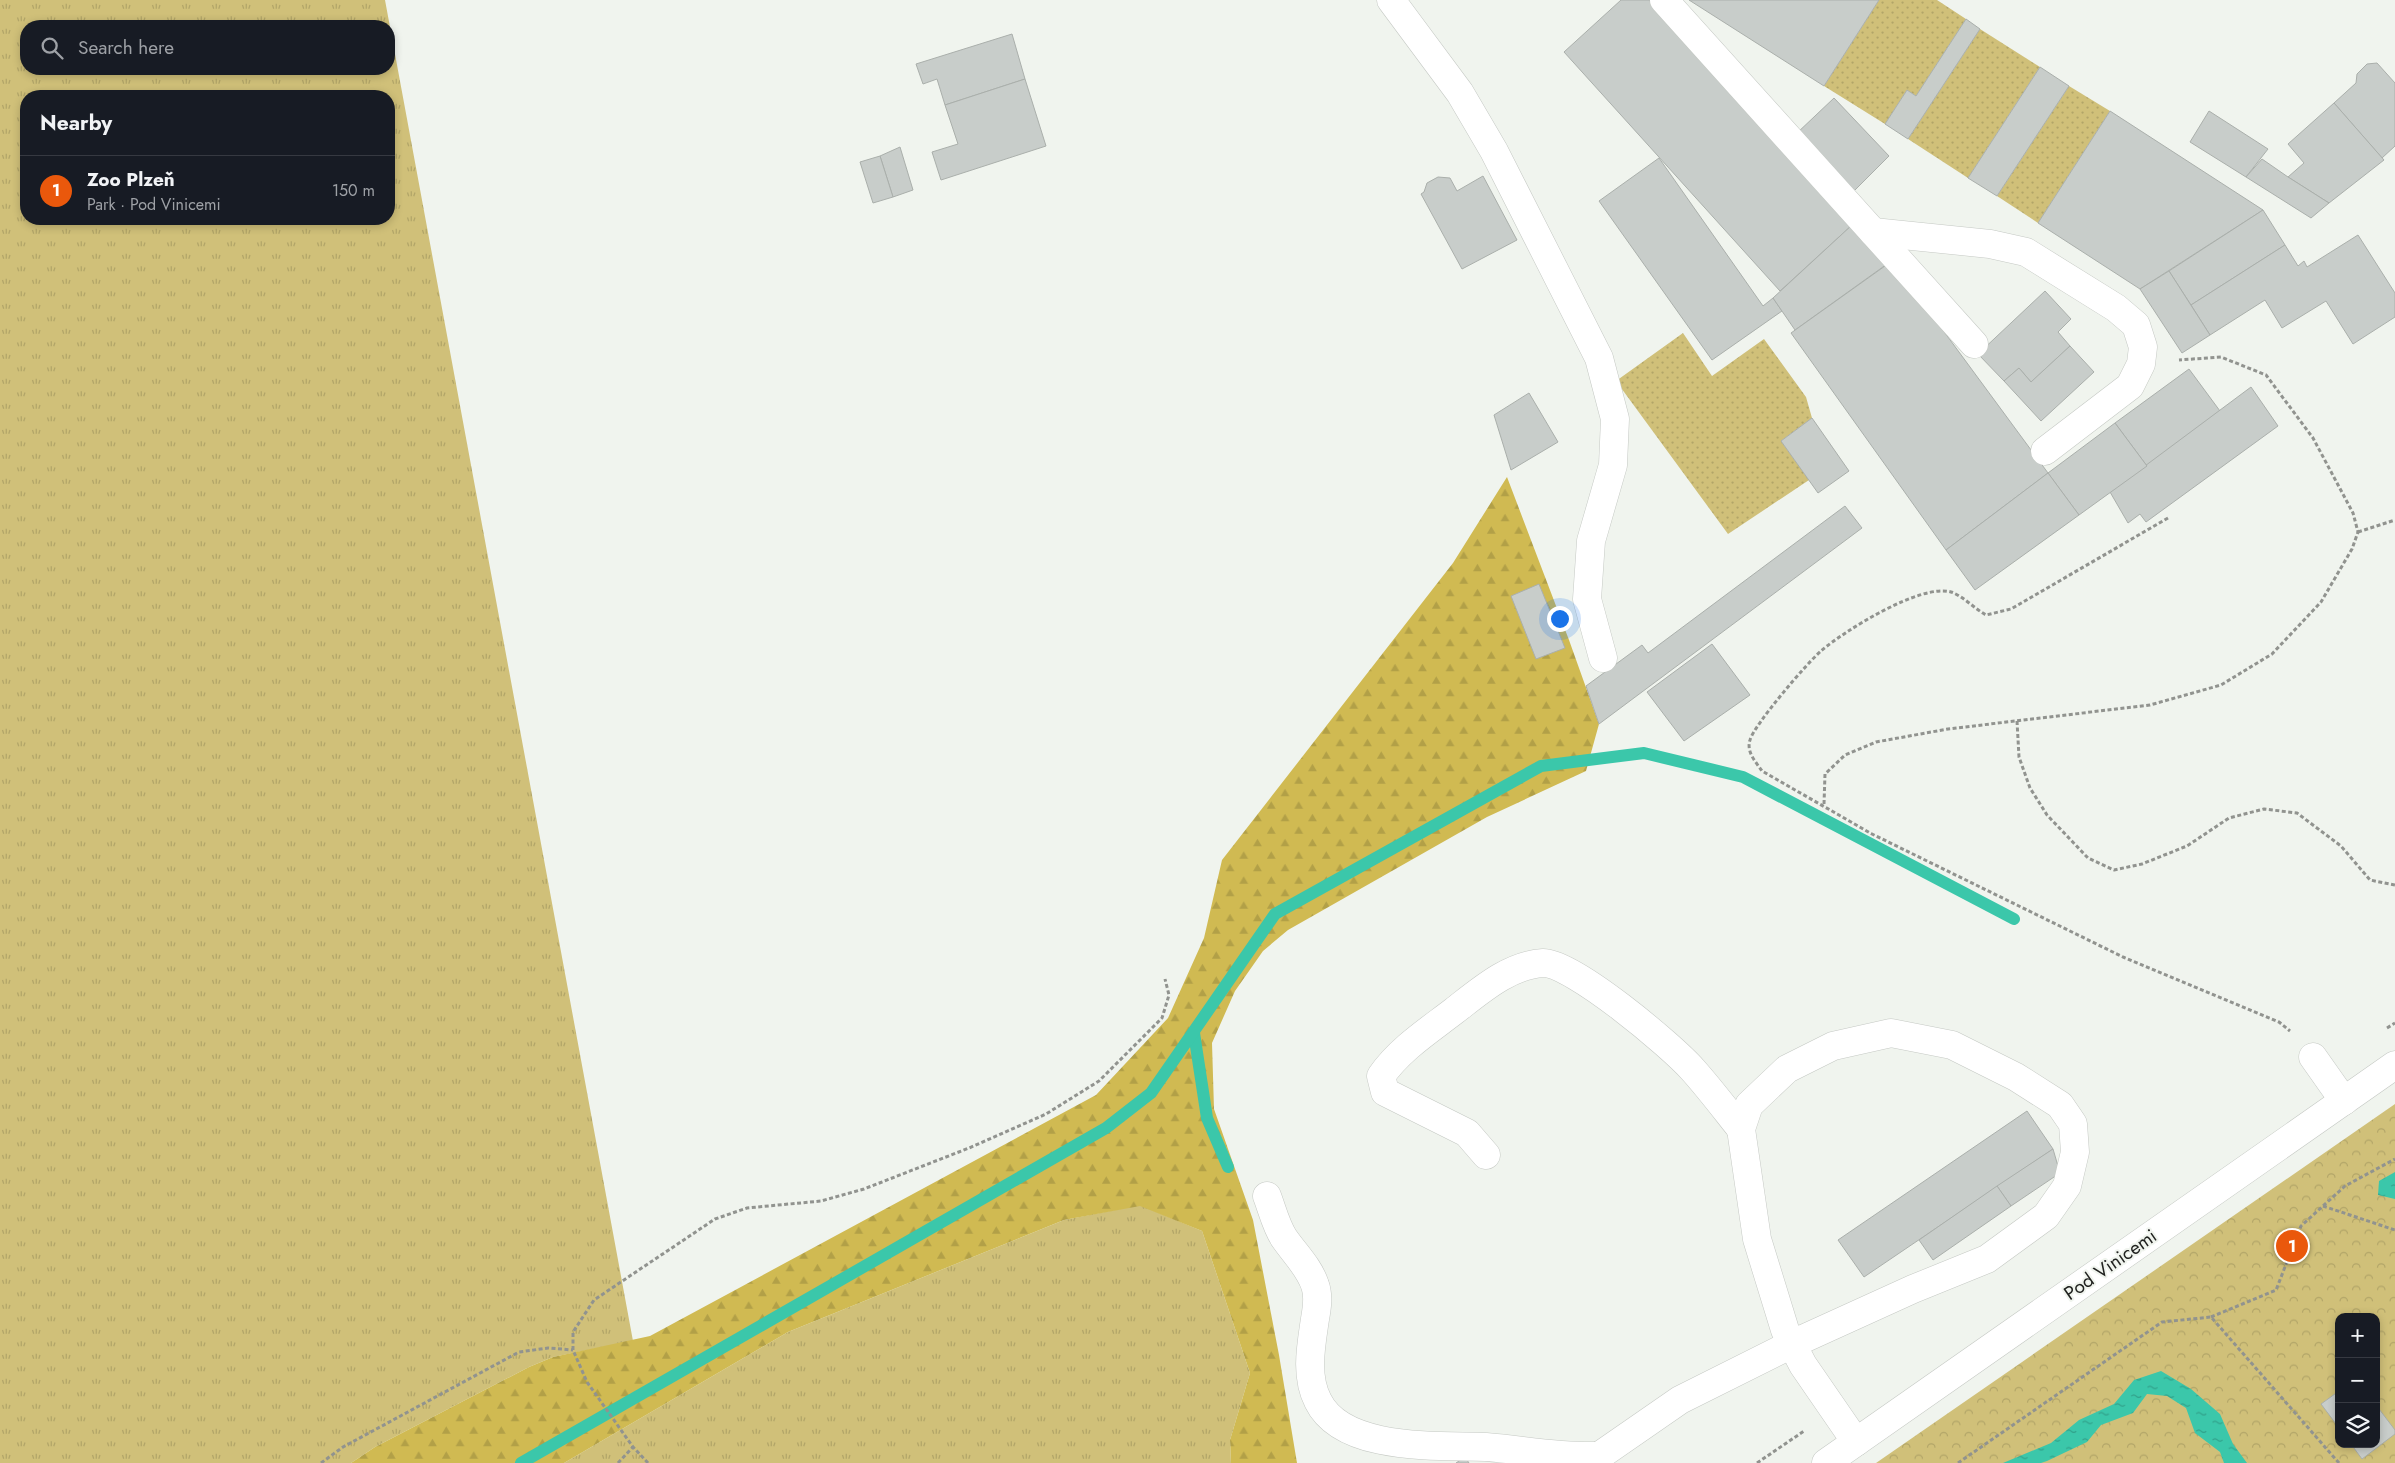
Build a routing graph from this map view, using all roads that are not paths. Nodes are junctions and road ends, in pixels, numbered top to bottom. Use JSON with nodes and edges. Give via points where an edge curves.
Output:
{"nodes":[{"id":1,"x":1391,"y":0,"type":"edge"},
{"id":2,"x":1664,"y":0,"type":"edge"},
{"id":3,"x":1873,"y":232,"type":"junction"},
{"id":4,"x":1974,"y":344,"type":"dead end"},
{"id":5,"x":2045,"y":451,"type":"dead end"},
{"id":6,"x":1602,"y":658,"type":"dead end"},
{"id":7,"x":2313,"y":1057,"type":"road end"},
{"id":8,"x":2395,"y":1065,"type":"edge"},
{"id":9,"x":2344,"y":1101,"type":"junction"},
{"id":10,"x":1741,"y":1129,"type":"junction"},
{"id":11,"x":1486,"y":1155,"type":"dead end"},
{"id":12,"x":1267,"y":1196,"type":"dead end"},
{"id":13,"x":1792,"y":1344,"type":"junction"},
{"id":14,"x":1856,"y":1442,"type":"junction"},
{"id":15,"x":1592,"y":1460,"type":"edge"},
{"id":16,"x":1826,"y":1463,"type":"edge"}],
"edges":[{"from":1,"to":6,"type":"street","via":[[1460,93],[1494,150],[1600,358],[1615,419],[1613,465],[1591,541],[1587,599]]},
{"from":2,"to":3,"type":"street"},
{"from":3,"to":4,"type":"street"},
{"from":3,"to":5,"type":"street","via":[[1990,244],[2026,252],[2116,308],[2136,325],[2143,347],[2141,364],[2130,386]]},
{"from":7,"to":9,"type":"street"},
{"from":8,"to":9,"type":"street","name":"Pod Vinicemi"},
{"from":9,"to":14,"type":"street","name":"Pod Vinicemi"},
{"from":10,"to":11,"type":"street","via":[[1692,1068],[1632,1016],[1579,977],[1544,963],[1511,970],[1394,1058],[1381,1076],[1385,1092],[1467,1133]]},
{"from":10,"to":13,"type":"street","via":[[1757,1238]]},
{"from":10,"to":13,"type":"street","via":[[1749,1105],[1787,1069],[1833,1046],[1891,1033],[1952,1045],[2016,1077],[2060,1106],[2073,1124],[2075,1152],[2067,1186],[2046,1216],[1987,1260],[1913,1289]]},
{"from":12,"to":15,"type":"street","via":[[1283,1236],[1302,1259],[1316,1286],[1310,1379],[1318,1402],[1332,1418],[1355,1434],[1411,1446],[1487,1447]]},
{"from":13,"to":14,"type":"street","via":[[1813,1381]]},
{"from":13,"to":15,"type":"street","via":[[1680,1400]]},
{"from":14,"to":16,"type":"street","name":"Pod Vinicemi"}]}
